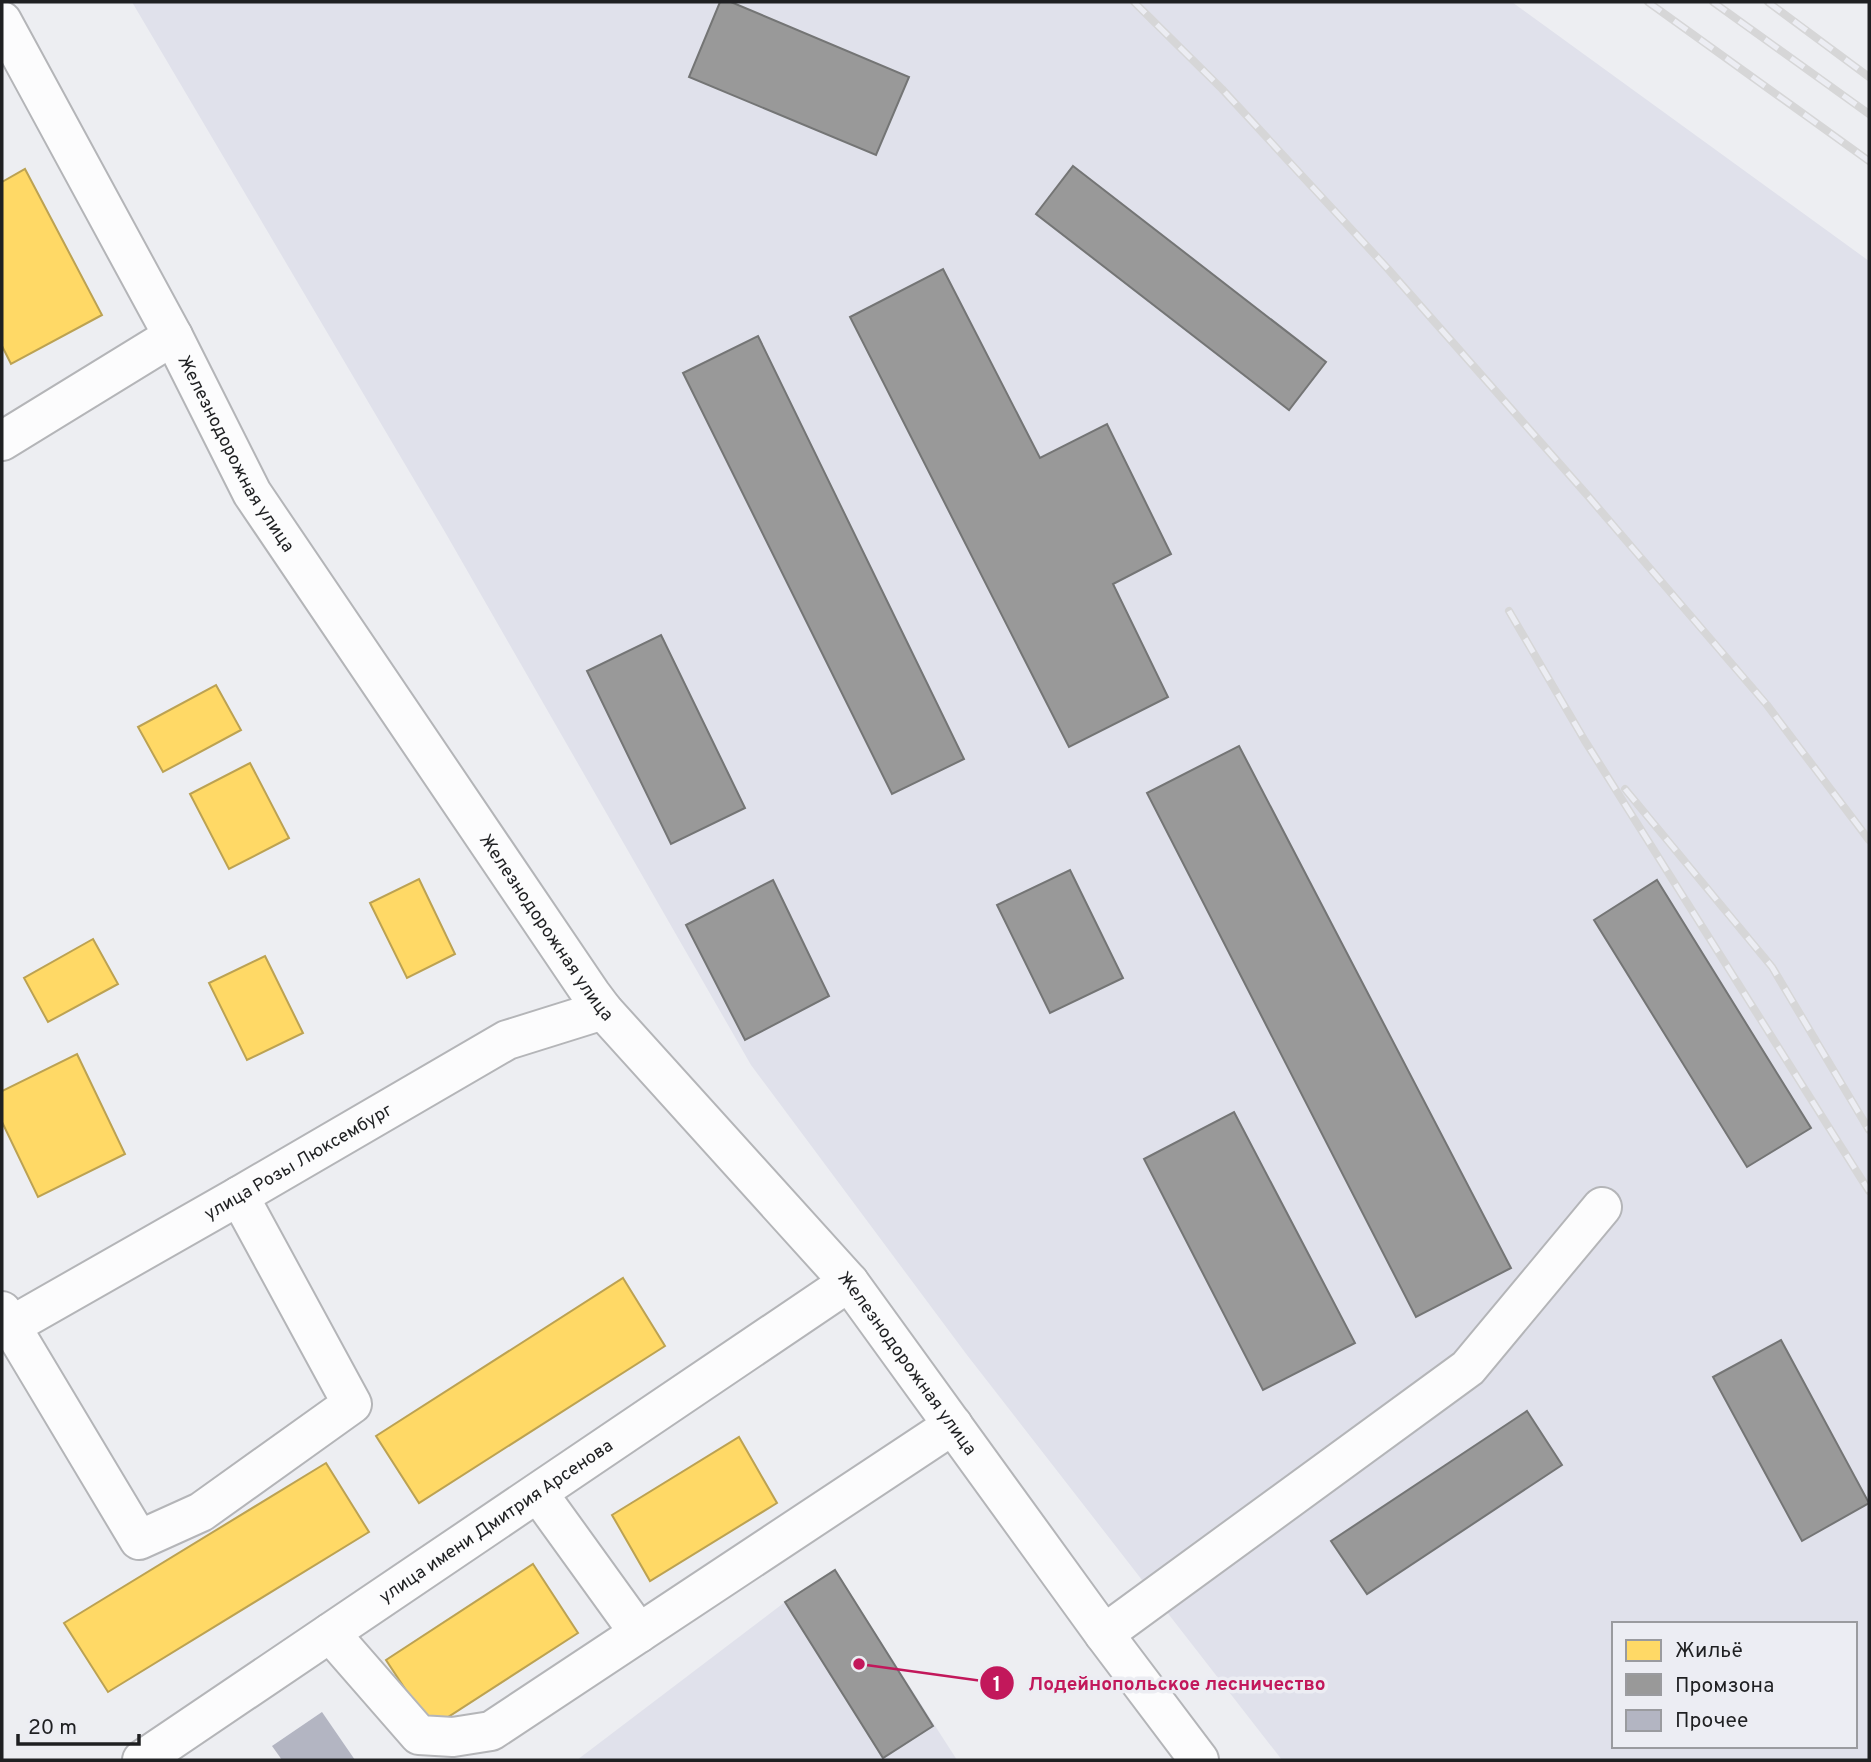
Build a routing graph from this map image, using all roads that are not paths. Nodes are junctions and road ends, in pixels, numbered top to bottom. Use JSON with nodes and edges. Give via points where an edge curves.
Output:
{"nodes":[{"id":1,"x":2,"y":21,"type":"edge"},
{"id":2,"x":173,"y":336,"type":"junction"},
{"id":3,"x":2,"y":441,"type":"edge"},
{"id":4,"x":603,"y":1010,"type":"junction"},
{"id":5,"x":239,"y":1196,"type":"junction"},
{"id":6,"x":1602,"y":1207,"type":"dead end"},
{"id":7,"x":849,"y":1282,"type":"junction"},
{"id":8,"x":4,"y":1323,"type":"edge"},
{"id":9,"x":953,"y":1425,"type":"junction"},
{"id":10,"x":538,"y":1493,"type":"junction"},
{"id":11,"x":330,"y":1633,"type":"junction"},
{"id":12,"x":639,"y":1633,"type":"junction"},
{"id":13,"x":1104,"y":1634,"type":"junction"},
{"id":14,"x":142,"y":1760,"type":"edge"},
{"id":15,"x":1199,"y":1760,"type":"edge"}],
"edges":[{"from":1,"to":2,"type":"street","name":"Железнодорожная улица"},
{"from":2,"to":3,"type":"street"},
{"from":2,"to":4,"type":"street","name":"Железнодорожная улица","via":[[252,493]]},
{"from":4,"to":5,"type":"street","name":"улица Розы Люксембург","via":[[506,1040]]},
{"from":4,"to":7,"type":"street","name":"Железнодорожная улица"},
{"from":5,"to":8,"type":"street","name":"улица Розы Люксембург"},
{"from":5,"to":8,"type":"street","via":[[352,1404],[201,1512],[139,1539]]},
{"from":6,"to":13,"type":"street","via":[[1468,1368]]},
{"from":7,"to":9,"type":"street","name":"Железнодорожная улица"},
{"from":7,"to":10,"type":"street","name":"улица имени Дмитрия Арсенова"},
{"from":9,"to":12,"type":"street"},
{"from":9,"to":13,"type":"street","name":"Железнодорожная улица"},
{"from":10,"to":11,"type":"street","name":"улица имени Дмитрия Арсенова"},
{"from":10,"to":12,"type":"street"},
{"from":11,"to":12,"type":"street","via":[[419,1735],[453,1737],[491,1731]]},
{"from":11,"to":14,"type":"street","name":"улица имени Дмитрия Арсенова"},
{"from":13,"to":15,"type":"street","name":"Железнодорожная улица"}]}
